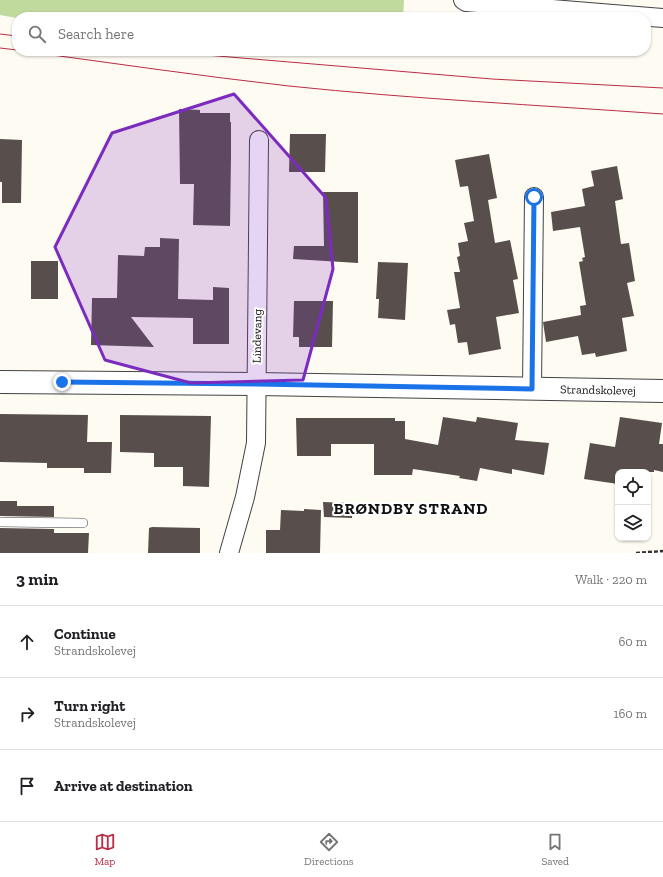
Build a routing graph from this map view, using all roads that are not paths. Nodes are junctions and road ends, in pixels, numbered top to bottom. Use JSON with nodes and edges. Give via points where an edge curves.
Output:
{"nodes":[{"id":1,"x":473,"y":1,"type":"edge"},
{"id":2,"x":596,"y":12,"type":"edge"},
{"id":3,"x":651,"y":17,"type":"edge"},
{"id":4,"x":663,"y":18,"type":"edge"},
{"id":5,"x":259,"y":140,"type":"dead end"},
{"id":6,"x":534,"y":197,"type":"dead end"},
{"id":7,"x":0,"y":382,"type":"edge"},
{"id":8,"x":257,"y":384,"type":"junction"},
{"id":9,"x":532,"y":389,"type":"junction"},
{"id":10,"x":663,"y":391,"type":"edge"},
{"id":11,"x":0,"y":522,"type":"edge"},
{"id":12,"x":83,"y":523,"type":"dead end"},
{"id":13,"x":230,"y":553,"type":"edge"}],
"edges":[{"from":1,"to":2,"type":"street"},
{"from":3,"to":4,"type":"street"},
{"from":5,"to":8,"type":"street","name":"Lindevang"},
{"from":6,"to":9,"type":"street"},
{"from":7,"to":8,"type":"street","name":"Strandskolevej"},
{"from":8,"to":9,"type":"street","name":"Strandskolevej"},
{"from":8,"to":13,"type":"street","name":"Lindevang","via":[[256,443]]},
{"from":9,"to":10,"type":"street","name":"Strandskolevej"},
{"from":11,"to":12,"type":"lane"}]}
